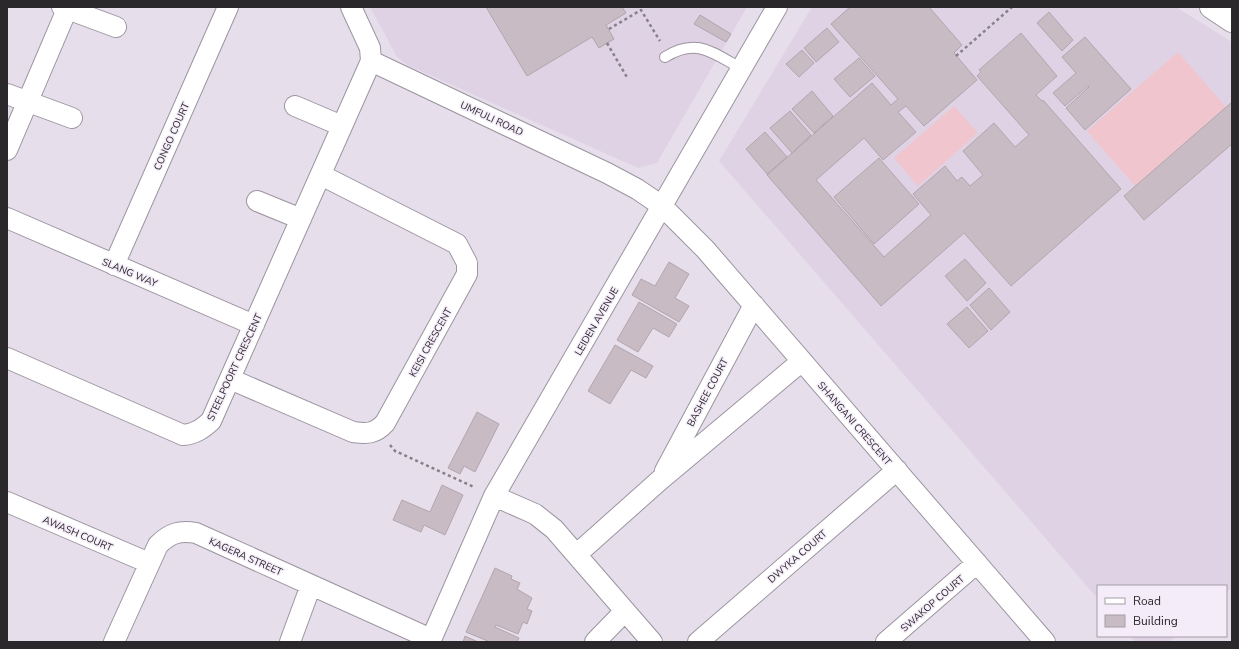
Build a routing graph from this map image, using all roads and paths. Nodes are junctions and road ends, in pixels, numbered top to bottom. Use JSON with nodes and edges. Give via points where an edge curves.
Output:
{"nodes":[{"id":1,"x":228,"y":7,"type":"edge"},
{"id":2,"x":351,"y":7,"type":"edge"},
{"id":3,"x":777,"y":7,"type":"edge"},
{"id":4,"x":1012,"y":7,"type":"edge"},
{"id":5,"x":1211,"y":7,"type":"edge"},
{"id":6,"x":66,"y":8,"type":"edge"},
{"id":7,"x":640,"y":8,"type":"edge"},
{"id":8,"x":1232,"y":21,"type":"edge"},
{"id":9,"x":116,"y":28,"type":"dead end"},
{"id":10,"x":609,"y":29,"type":"dead end"},
{"id":11,"x":606,"y":43,"type":"dead end"},
{"id":12,"x":667,"y":56,"type":"joint"},
{"id":13,"x":956,"y":56,"type":"dead end"},
{"id":14,"x":371,"y":62,"type":"junction"},
{"id":15,"x":742,"y":69,"type":"junction"},
{"id":16,"x":628,"y":79,"type":"dead end"},
{"id":17,"x":7,"y":94,"type":"edge"},
{"id":18,"x":28,"y":102,"type":"junction"},
{"id":19,"x":295,"y":106,"type":"dead end"},
{"id":20,"x":72,"y":118,"type":"dead end"},
{"id":21,"x":342,"y":126,"type":"junction"},
{"id":22,"x":7,"y":150,"type":"edge"},
{"id":23,"x":321,"y":174,"type":"junction"},
{"id":24,"x":257,"y":201,"type":"dead end"},
{"id":25,"x":662,"y":206,"type":"junction"},
{"id":26,"x":7,"y":218,"type":"edge"},
{"id":27,"x":301,"y":219,"type":"junction"},
{"id":28,"x":114,"y":265,"type":"junction"},
{"id":29,"x":754,"y":305,"type":"junction"},
{"id":30,"x":254,"y":325,"type":"junction"},
{"id":31,"x":7,"y":358,"type":"edge"},
{"id":32,"x":802,"y":361,"type":"junction"},
{"id":33,"x":230,"y":379,"type":"junction"},
{"id":34,"x":378,"y":431,"type":"junction"},
{"id":35,"x":897,"y":470,"type":"junction"},
{"id":36,"x":660,"y":480,"type":"junction"},
{"id":37,"x":494,"y":496,"type":"junction"},
{"id":38,"x":7,"y":502,"type":"edge"},
{"id":39,"x":577,"y":554,"type":"junction"},
{"id":40,"x":149,"y":563,"type":"junction"},
{"id":41,"x":977,"y":563,"type":"junction"},
{"id":42,"x":311,"y":585,"type":"junction"},
{"id":43,"x":625,"y":611,"type":"junction"},
{"id":44,"x":431,"y":641,"type":"edge"},
{"id":45,"x":114,"y":642,"type":"edge"},
{"id":46,"x":290,"y":642,"type":"edge"},
{"id":47,"x":595,"y":642,"type":"edge"},
{"id":48,"x":652,"y":642,"type":"edge"},
{"id":49,"x":698,"y":642,"type":"edge"},
{"id":50,"x":886,"y":642,"type":"edge"},
{"id":51,"x":1045,"y":642,"type":"edge"}],
"edges":[{"from":1,"to":28,"type":"street","name":"CONGO COURT"},
{"from":2,"to":14,"type":"street","via":[[370,48]]},
{"from":3,"to":15,"type":"street","name":"LEIDEN AVENUE"},
{"from":4,"to":13,"type":"path"},
{"from":5,"to":8,"type":"street"},
{"from":6,"to":9,"type":"street"},
{"from":6,"to":18,"type":"street"},
{"from":7,"to":10,"type":"path"},
{"from":7,"to":12,"type":"path"},
{"from":11,"to":16,"type":"path"},
{"from":12,"to":15,"type":"lane","via":[[684,47],[700,47]]},
{"from":14,"to":21,"type":"street","name":"STEELPOORT CRESCENT"},
{"from":14,"to":25,"type":"street","name":"UMFULI ROAD","via":[[607,173]]},
{"from":15,"to":25,"type":"street","name":"LEIDEN AVENUE"},
{"from":17,"to":18,"type":"street"},
{"from":18,"to":20,"type":"street"},
{"from":18,"to":22,"type":"street"},
{"from":19,"to":21,"type":"street"},
{"from":21,"to":23,"type":"street","name":"STEELPOORT CRESCENT"},
{"from":23,"to":27,"type":"street","name":"STEELPOORT CRESCENT"},
{"from":23,"to":34,"type":"street","name":"KEISI CRESCENT","via":[[447,237],[457,244],[467,263],[467,274],[386,423]]},
{"from":24,"to":27,"type":"street"},
{"from":25,"to":29,"type":"street","name":"SHANGANI CRESCENT","via":[[705,248]]},
{"from":25,"to":37,"type":"street","name":"LEIDEN AVENUE"},
{"from":26,"to":28,"type":"street","name":"SLANG WAY"},
{"from":27,"to":30,"type":"street","name":"STEELPOORT CRESCENT"},
{"from":28,"to":30,"type":"street","name":"SLANG WAY"},
{"from":29,"to":32,"type":"street","name":"SHANGANI CRESCENT"},
{"from":29,"to":36,"type":"street","name":"BASHEE COURT"},
{"from":30,"to":33,"type":"street","name":"STEELPOORT CRESCENT"},
{"from":31,"to":33,"type":"street","name":"STEELPOORT CRESCENT","via":[[183,435],[198,431],[211,421]]},
{"from":32,"to":35,"type":"street","name":"SHANGANI CRESCENT"},
{"from":32,"to":36,"type":"street","name":"BASHEE COURT"},
{"from":33,"to":34,"type":"street","via":[[353,432],[364,434]]},
{"from":34,"to":37,"type":"path","via":[[395,451]]},
{"from":35,"to":41,"type":"street","name":"SHANGANI CRESCENT"},
{"from":35,"to":49,"type":"street","name":"DWYKA COURT"},
{"from":36,"to":39,"type":"street","name":"BASHEE COURT"},
{"from":37,"to":39,"type":"street","via":[[536,514]]},
{"from":37,"to":44,"type":"street","name":"LEIDEN AVENUE"},
{"from":38,"to":40,"type":"street","name":"AWASH COURT"},
{"from":39,"to":43,"type":"street"},
{"from":40,"to":42,"type":"street","name":"KAGERA STREET","via":[[158,545],[165,538],[180,532],[196,533]]},
{"from":40,"to":45,"type":"street","name":"KAGERA STREET"},
{"from":41,"to":50,"type":"street","name":"SWAKOP COURT"},
{"from":41,"to":51,"type":"street","name":"SHANGANI CRESCENT"},
{"from":42,"to":44,"type":"street","name":"KAGERA STREET"},
{"from":42,"to":46,"type":"street"},
{"from":43,"to":47,"type":"street"},
{"from":43,"to":48,"type":"street"}]}
